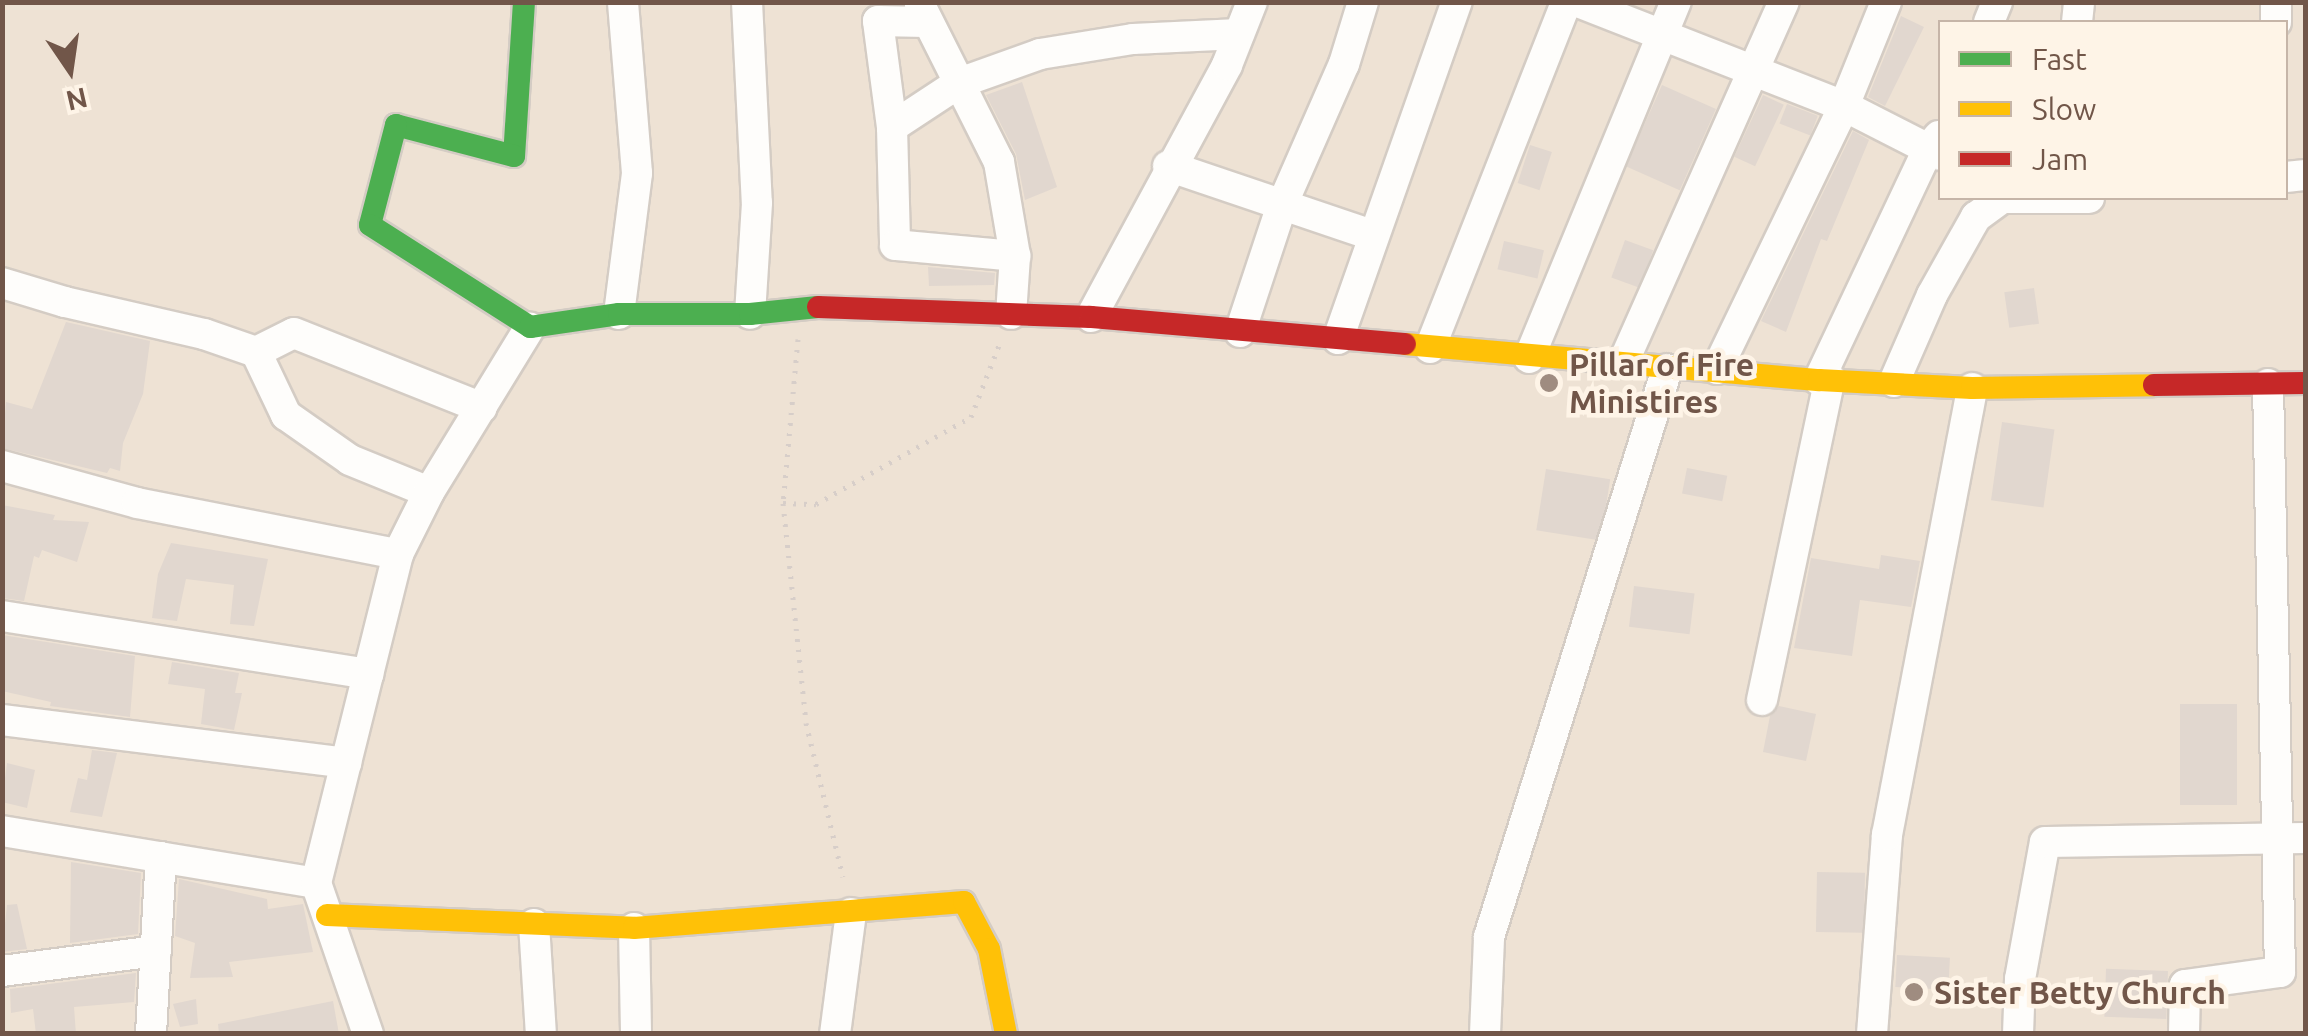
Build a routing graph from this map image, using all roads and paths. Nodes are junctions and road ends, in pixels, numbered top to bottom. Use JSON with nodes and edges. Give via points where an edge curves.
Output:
{"nodes":[{"id":1,"x":524,"y":2,"type":"edge"},
{"id":2,"x":747,"y":2,"type":"edge"},
{"id":3,"x":1252,"y":2,"type":"edge"},
{"id":4,"x":1362,"y":2,"type":"edge"},
{"id":5,"x":1457,"y":2,"type":"edge"},
{"id":6,"x":1566,"y":2,"type":"edge"},
{"id":7,"x":1578,"y":2,"type":"edge"},
{"id":8,"x":1676,"y":2,"type":"edge"},
{"id":9,"x":1784,"y":2,"type":"edge"},
{"id":10,"x":1886,"y":2,"type":"edge"},
{"id":11,"x":625,"y":3,"type":"edge"},
{"id":12,"x":923,"y":12,"type":"edge"},
{"id":13,"x":1661,"y":32,"type":"junction"},
{"id":14,"x":1239,"y":34,"type":"junction"},
{"id":15,"x":1755,"y":71,"type":"junction"},
{"id":16,"x":960,"y":86,"type":"junction"},
{"id":17,"x":1844,"y":106,"type":"junction"},
{"id":18,"x":892,"y":127,"type":"junction"},
{"id":19,"x":1936,"y":146,"type":"edge"},
{"id":20,"x":1168,"y":166,"type":"junction"},
{"id":21,"x":1995,"y":200,"type":"edge"},
{"id":22,"x":1282,"y":205,"type":"junction"},
{"id":23,"x":1372,"y":235,"type":"junction"},
{"id":24,"x":1016,"y":256,"type":"junction"},
{"id":25,"x":2,"y":283,"type":"edge"},
{"id":26,"x":801,"y":306,"type":"junction"},
{"id":27,"x":620,"y":314,"type":"junction"},
{"id":28,"x":750,"y":314,"type":"junction"},
{"id":29,"x":1011,"y":314,"type":"junction"},
{"id":30,"x":1090,"y":317,"type":"junction"},
{"id":31,"x":530,"y":327,"type":"junction"},
{"id":32,"x":1240,"y":332,"type":"junction"},
{"id":33,"x":1338,"y":339,"type":"junction"},
{"id":34,"x":1430,"y":348,"type":"junction"},
{"id":35,"x":256,"y":352,"type":"junction"},
{"id":36,"x":1528,"y":358,"type":"junction"},
{"id":37,"x":1624,"y":362,"type":"junction"},
{"id":38,"x":1668,"y":368,"type":"junction"},
{"id":39,"x":1717,"y":369,"type":"junction"},
{"id":40,"x":1825,"y":379,"type":"junction"},
{"id":41,"x":1894,"y":382,"type":"junction"},
{"id":42,"x":2306,"y":383,"type":"edge"},
{"id":43,"x":2268,"y":384,"type":"junction"},
{"id":44,"x":1972,"y":388,"type":"junction"},
{"id":45,"x":482,"y":408,"type":"junction"},
{"id":46,"x":2,"y":466,"type":"edge"},
{"id":47,"x":429,"y":492,"type":"junction"},
{"id":48,"x":783,"y":504,"type":"junction"},
{"id":49,"x":398,"y":554,"type":"junction"},
{"id":50,"x":2,"y":616,"type":"edge"},
{"id":51,"x":368,"y":674,"type":"junction"},
{"id":52,"x":1762,"y":700,"type":"dead end"},
{"id":53,"x":2,"y":720,"type":"edge"},
{"id":54,"x":346,"y":763,"type":"junction"},
{"id":55,"x":2,"y":831,"type":"edge"},
{"id":56,"x":2291,"y":837,"type":"edge"},
{"id":57,"x":162,"y":857,"type":"junction"},
{"id":58,"x":316,"y":883,"type":"junction"},
{"id":59,"x":851,"y":913,"type":"junction"},
{"id":60,"x":327,"y":914,"type":"junction"},
{"id":61,"x":534,"y":924,"type":"junction"},
{"id":62,"x":634,"y":928,"type":"junction"},
{"id":63,"x":156,"y":951,"type":"junction"},
{"id":64,"x":2,"y":972,"type":"edge"},
{"id":65,"x":151,"y":1034,"type":"edge"},
{"id":66,"x":368,"y":1034,"type":"edge"},
{"id":67,"x":541,"y":1034,"type":"edge"},
{"id":68,"x":636,"y":1034,"type":"edge"},
{"id":69,"x":835,"y":1034,"type":"edge"},
{"id":70,"x":1006,"y":1034,"type":"edge"},
{"id":71,"x":1485,"y":1034,"type":"edge"},
{"id":72,"x":1872,"y":1034,"type":"edge"},
{"id":73,"x":2018,"y":1034,"type":"edge"},
{"id":74,"x":2184,"y":1034,"type":"edge"}],
"edges":[{"from":1,"to":31,"type":"street","via":[[514,156],[396,125],[370,225]]},
{"from":2,"to":28,"type":"street","via":[[757,203]]},
{"from":3,"to":14,"type":"street"},
{"from":4,"to":22,"type":"street","via":[[1344,64]]},
{"from":5,"to":23,"type":"street"},
{"from":6,"to":34,"type":"street"},
{"from":7,"to":13,"type":"street"},
{"from":8,"to":13,"type":"street"},
{"from":9,"to":15,"type":"street"},
{"from":10,"to":17,"type":"street"},
{"from":11,"to":27,"type":"street","via":[[637,174]]},
{"from":12,"to":16,"type":"street"},
{"from":12,"to":18,"type":"street","via":[[878,22]]},
{"from":13,"to":15,"type":"street"},
{"from":13,"to":36,"type":"street"},
{"from":14,"to":16,"type":"street","via":[[1133,39],[1040,54]]},
{"from":14,"to":20,"type":"street"},
{"from":15,"to":17,"type":"street"},
{"from":15,"to":37,"type":"street"},
{"from":16,"to":18,"type":"street"},
{"from":16,"to":24,"type":"street","via":[[999,162]]},
{"from":17,"to":19,"type":"street"},
{"from":17,"to":39,"type":"street"},
{"from":18,"to":24,"type":"street","via":[[894,245]]},
{"from":19,"to":40,"type":"street"},
{"from":20,"to":22,"type":"street"},
{"from":20,"to":30,"type":"street"},
{"from":21,"to":41,"type":"street","via":[[1976,218],[1932,295]]},
{"from":22,"to":23,"type":"street"},
{"from":22,"to":32,"type":"street"},
{"from":23,"to":33,"type":"street"},
{"from":24,"to":29,"type":"street"},
{"from":25,"to":35,"type":"street"},
{"from":26,"to":28,"type":"street"},
{"from":26,"to":29,"type":"street"},
{"from":26,"to":48,"type":"path"},
{"from":27,"to":28,"type":"street"},
{"from":27,"to":31,"type":"street"},
{"from":29,"to":30,"type":"street"},
{"from":29,"to":48,"type":"path","via":[[971,417],[816,504]]},
{"from":30,"to":32,"type":"street"},
{"from":31,"to":45,"type":"street"},
{"from":32,"to":33,"type":"street"},
{"from":33,"to":34,"type":"street"},
{"from":34,"to":36,"type":"street"},
{"from":35,"to":45,"type":"street","via":[[294,333]]},
{"from":35,"to":47,"type":"street","via":[[286,415],[350,460]]},
{"from":36,"to":37,"type":"street"},
{"from":37,"to":38,"type":"street"},
{"from":38,"to":39,"type":"street"},
{"from":38,"to":71,"type":"street","via":[[1489,937]]},
{"from":39,"to":40,"type":"street"},
{"from":40,"to":41,"type":"street"},
{"from":40,"to":52,"type":"street"},
{"from":41,"to":44,"type":"street"},
{"from":42,"to":43,"type":"street"},
{"from":43,"to":44,"type":"street"},
{"from":43,"to":56,"type":"street"},
{"from":44,"to":72,"type":"street","via":[[1887,834]]},
{"from":45,"to":47,"type":"street"},
{"from":46,"to":49,"type":"street","via":[[138,503]]},
{"from":47,"to":49,"type":"street"},
{"from":48,"to":59,"type":"path","via":[[806,723]]},
{"from":49,"to":51,"type":"street"},
{"from":50,"to":51,"type":"street"},
{"from":51,"to":54,"type":"street"},
{"from":53,"to":54,"type":"street"},
{"from":54,"to":58,"type":"street"},
{"from":55,"to":57,"type":"street"},
{"from":56,"to":73,"type":"street","via":[[2045,842],[2020,979]]},
{"from":56,"to":74,"type":"street","via":[[2280,972],[2186,985]]},
{"from":57,"to":58,"type":"street"},
{"from":57,"to":63,"type":"street"},
{"from":58,"to":60,"type":"street"},
{"from":59,"to":62,"type":"street"},
{"from":59,"to":69,"type":"street"},
{"from":59,"to":70,"type":"street","via":[[964,902],[989,949]]},
{"from":60,"to":61,"type":"street"},
{"from":60,"to":66,"type":"street"},
{"from":61,"to":62,"type":"street"},
{"from":61,"to":67,"type":"street"},
{"from":62,"to":68,"type":"street"},
{"from":63,"to":64,"type":"street"},
{"from":63,"to":65,"type":"street"}]}
